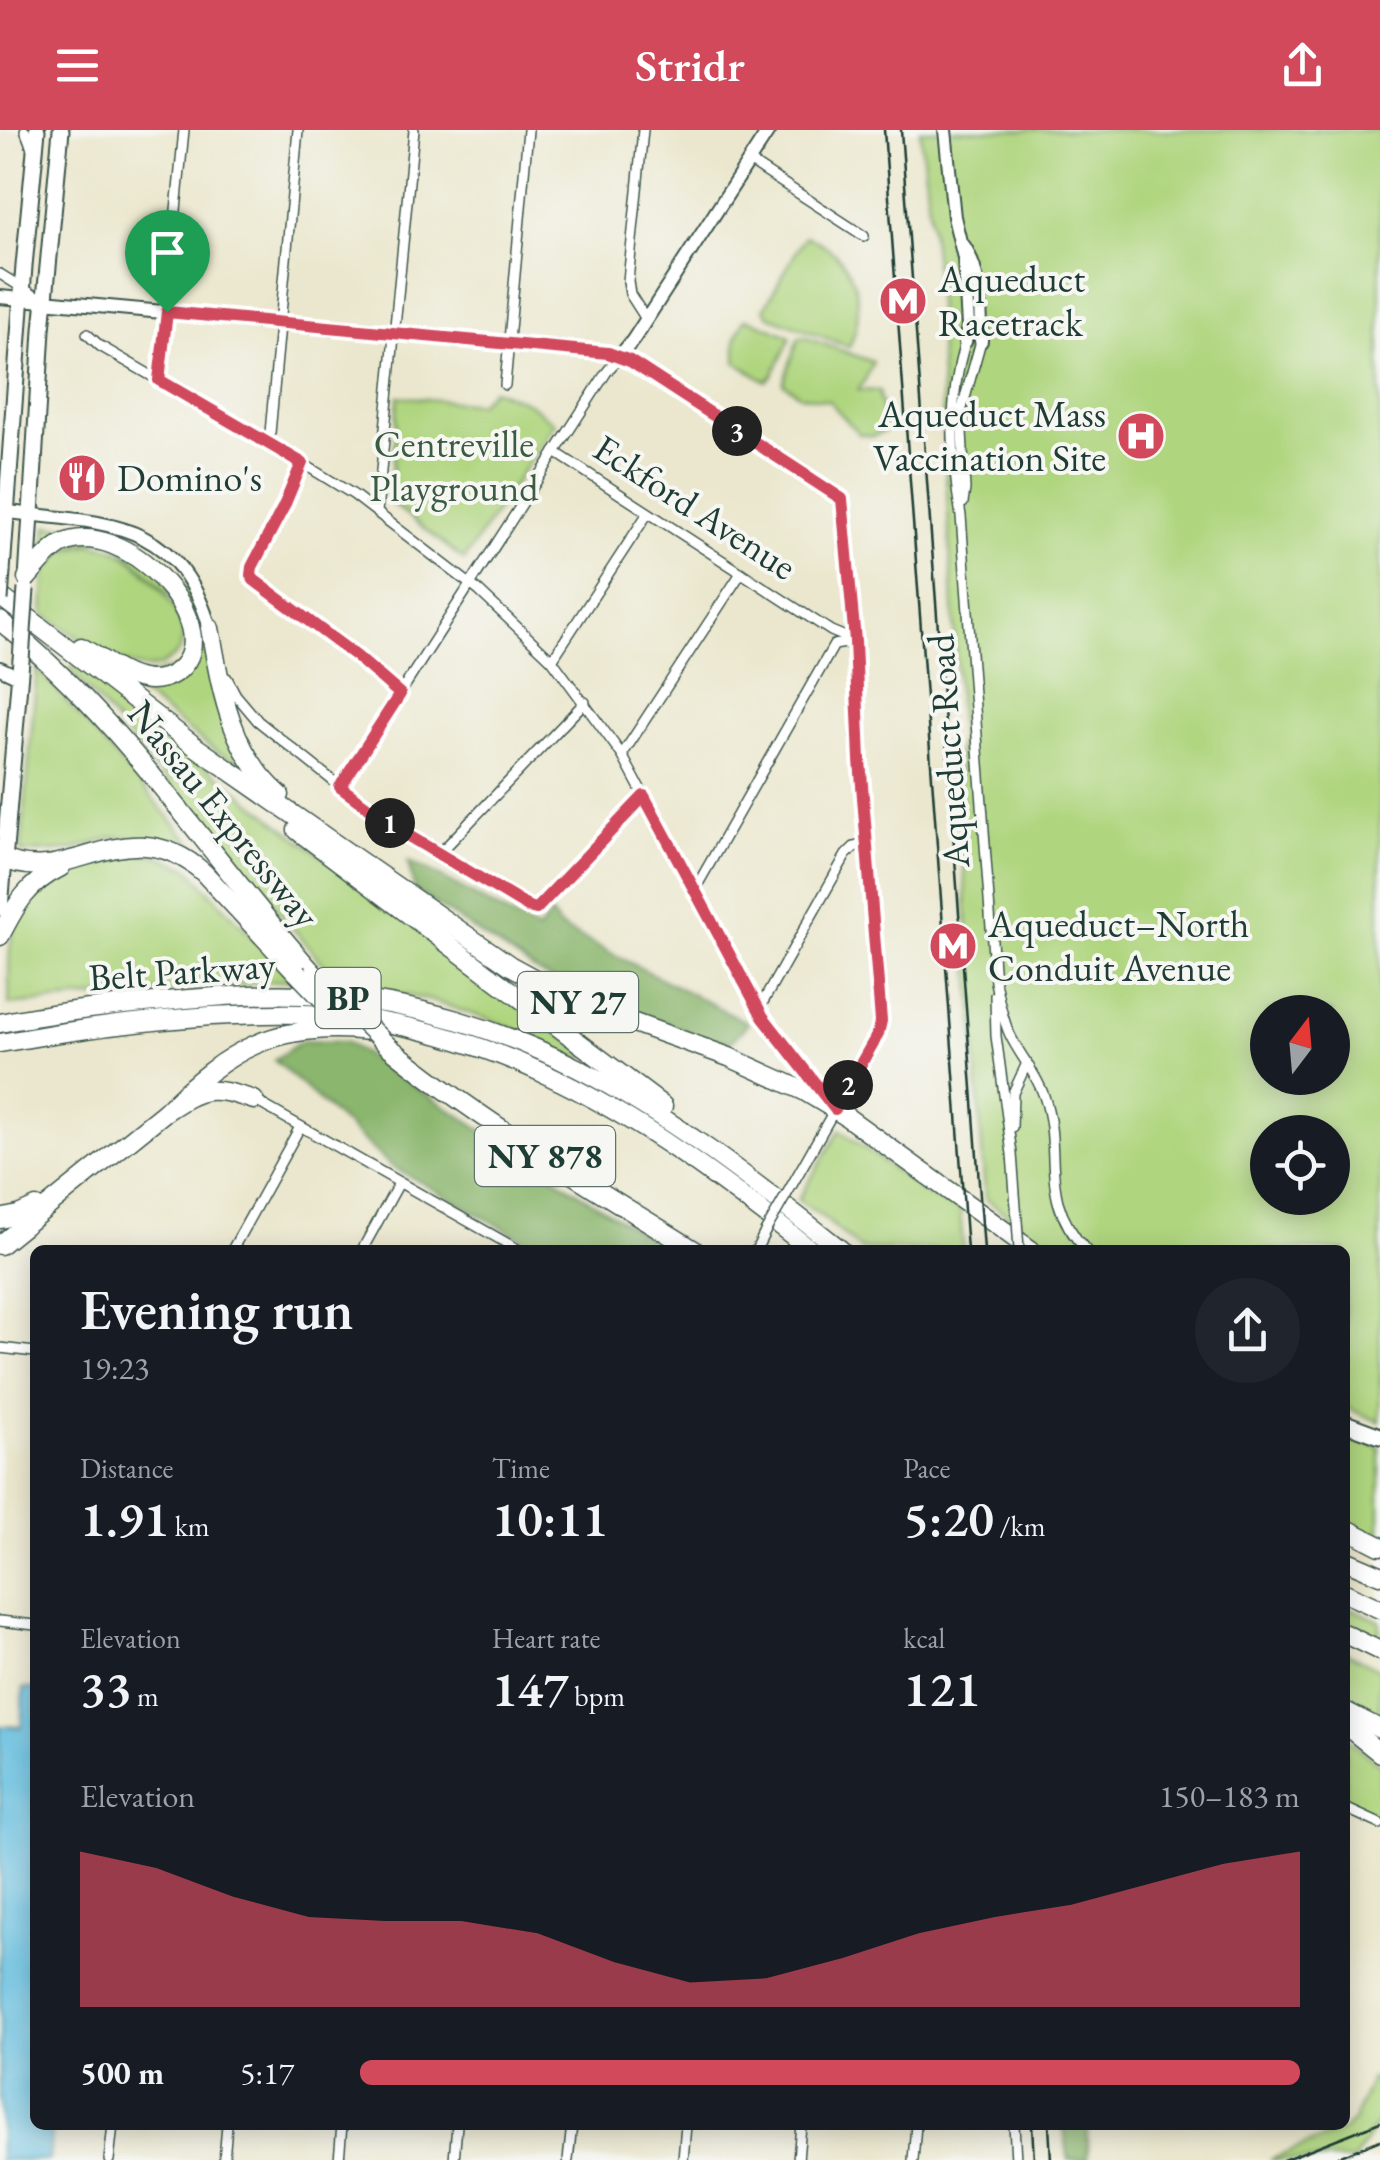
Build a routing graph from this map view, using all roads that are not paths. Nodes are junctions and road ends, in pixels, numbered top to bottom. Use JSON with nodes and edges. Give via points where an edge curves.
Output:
{"nodes":[{"id":1,"x":25,"y":130,"type":"edge"},
{"id":2,"x":37,"y":130,"type":"edge"},
{"id":3,"x":61,"y":130,"type":"edge"},
{"id":4,"x":184,"y":130,"type":"edge"},
{"id":5,"x":298,"y":130,"type":"edge"},
{"id":6,"x":414,"y":130,"type":"edge"},
{"id":7,"x":528,"y":130,"type":"edge"},
{"id":8,"x":642,"y":130,"type":"edge"},
{"id":9,"x":769,"y":130,"type":"edge"},
{"id":10,"x":946,"y":130,"type":"edge"},
{"id":11,"x":954,"y":130,"type":"edge"},
{"id":12,"x":949,"y":153,"type":"junction"},
{"id":13,"x":34,"y":155,"type":"junction"},
{"id":14,"x":749,"y":161,"type":"junction"},
{"id":15,"x":864,"y":236,"type":"dead end"},
{"id":16,"x":960,"y":240,"type":"junction"},
{"id":17,"x":0,"y":274,"type":"edge"},
{"id":18,"x":23,"y":294,"type":"junction"},
{"id":19,"x":0,"y":297,"type":"edge"},
{"id":20,"x":45,"y":301,"type":"junction"},
{"id":21,"x":167,"y":312,"type":"junction"},
{"id":22,"x":646,"y":318,"type":"junction"},
{"id":23,"x":281,"y":323,"type":"junction"},
{"id":24,"x":87,"y":334,"type":"dead end"},
{"id":25,"x":394,"y":334,"type":"junction"},
{"id":26,"x":982,"y":341,"type":"joint"},
{"id":27,"x":966,"y":342,"type":"joint"},
{"id":28,"x":508,"y":344,"type":"junction"},
{"id":29,"x":618,"y":357,"type":"junction"},
{"id":30,"x":159,"y":380,"type":"junction"},
{"id":31,"x":505,"y":385,"type":"dead end"},
{"id":32,"x":266,"y":442,"type":"junction"},
{"id":33,"x":555,"y":452,"type":"junction"},
{"id":34,"x":302,"y":463,"type":"junction"},
{"id":35,"x":3,"y":512,"type":"edge"},
{"id":36,"x":377,"y":512,"type":"junction"},
{"id":37,"x":648,"y":512,"type":"junction"},
{"id":38,"x":31,"y":515,"type":"junction"},
{"id":39,"x":961,"y":516,"type":"junction"},
{"id":40,"x":2,"y":571,"type":"edge"},
{"id":41,"x":741,"y":572,"type":"junction"},
{"id":42,"x":27,"y":584,"type":"junction"},
{"id":43,"x":470,"y":584,"type":"junction"},
{"id":44,"x":0,"y":598,"type":"edge"},
{"id":45,"x":32,"y":621,"type":"junction"},
{"id":46,"x":0,"y":622,"type":"edge"},
{"id":47,"x":210,"y":628,"type":"junction"},
{"id":48,"x":855,"y":641,"type":"junction"},
{"id":49,"x":552,"y":660,"type":"junction"},
{"id":50,"x":0,"y":668,"type":"edge"},
{"id":51,"x":20,"y":668,"type":"junction"},
{"id":52,"x":400,"y":694,"type":"junction"},
{"id":53,"x":585,"y":702,"type":"junction"},
{"id":54,"x":196,"y":748,"type":"junction"},
{"id":55,"x":622,"y":755,"type":"junction"},
{"id":56,"x":340,"y":787,"type":"junction"},
{"id":57,"x":644,"y":796,"type":"junction"},
{"id":58,"x":868,"y":843,"type":"junction"},
{"id":59,"x":346,"y":849,"type":"junction"},
{"id":60,"x":439,"y":854,"type":"junction"},
{"id":61,"x":82,"y":857,"type":"junction"},
{"id":62,"x":2,"y":858,"type":"edge"},
{"id":63,"x":1,"y":887,"type":"edge"},
{"id":64,"x":694,"y":891,"type":"junction"},
{"id":65,"x":0,"y":908,"type":"edge"},
{"id":66,"x":0,"y":936,"type":"edge"},
{"id":67,"x":305,"y":973,"type":"junction"},
{"id":68,"x":995,"y":982,"type":"junction"},
{"id":69,"x":758,"y":1010,"type":"junction"},
{"id":70,"x":4,"y":1022,"type":"edge"},
{"id":71,"x":0,"y":1043,"type":"edge"},
{"id":72,"x":228,"y":1058,"type":"junction"},
{"id":73,"x":1027,"y":1063,"type":"junction"},
{"id":74,"x":592,"y":1098,"type":"junction"},
{"id":75,"x":254,"y":1100,"type":"junction"},
{"id":76,"x":835,"y":1109,"type":"junction"},
{"id":77,"x":165,"y":1112,"type":"junction"},
{"id":78,"x":300,"y":1127,"type":"junction"},
{"id":79,"x":1012,"y":1154,"type":"junction"},
{"id":80,"x":724,"y":1159,"type":"junction"},
{"id":81,"x":399,"y":1183,"type":"junction"},
{"id":82,"x":75,"y":1184,"type":"junction"},
{"id":83,"x":0,"y":1219,"type":"edge"},
{"id":84,"x":499,"y":1239,"type":"junction"},
{"id":85,"x":0,"y":1245,"type":"edge"},
{"id":86,"x":235,"y":1245,"type":"edge"},
{"id":87,"x":365,"y":1245,"type":"edge"},
{"id":88,"x":495,"y":1245,"type":"edge"},
{"id":89,"x":510,"y":1245,"type":"edge"},
{"id":90,"x":686,"y":1245,"type":"edge"},
{"id":91,"x":759,"y":1245,"type":"edge"},
{"id":92,"x":804,"y":1245,"type":"edge"},
{"id":93,"x":836,"y":1245,"type":"edge"},
{"id":94,"x":1022,"y":1245,"type":"edge"},
{"id":95,"x":1026,"y":1245,"type":"edge"},
{"id":96,"x":1082,"y":1245,"type":"edge"},
{"id":97,"x":0,"y":1348,"type":"edge"},
{"id":98,"x":30,"y":1351,"type":"edge"},
{"id":99,"x":1350,"y":1422,"type":"edge"},
{"id":100,"x":1378,"y":1436,"type":"edge"},
{"id":101,"x":1350,"y":1531,"type":"edge"},
{"id":102,"x":1350,"y":1542,"type":"edge"},
{"id":103,"x":1380,"y":1546,"type":"edge"},
{"id":104,"x":1380,"y":1555,"type":"edge"},
{"id":105,"x":1350,"y":1562,"type":"edge"},
{"id":106,"x":1380,"y":1574,"type":"edge"},
{"id":107,"x":1350,"y":1595,"type":"edge"},
{"id":108,"x":1380,"y":1609,"type":"edge"},
{"id":109,"x":0,"y":1622,"type":"edge"},
{"id":110,"x":30,"y":1625,"type":"edge"},
{"id":111,"x":1350,"y":1636,"type":"edge"},
{"id":112,"x":1380,"y":1651,"type":"edge"},
{"id":113,"x":1350,"y":1714,"type":"edge"},
{"id":114,"x":1350,"y":1729,"type":"edge"},
{"id":115,"x":1380,"y":1729,"type":"edge"},
{"id":116,"x":1380,"y":1753,"type":"edge"},
{"id":117,"x":1350,"y":1810,"type":"edge"},
{"id":118,"x":1380,"y":1824,"type":"edge"},
{"id":119,"x":113,"y":2130,"type":"edge"},
{"id":120,"x":227,"y":2130,"type":"edge"},
{"id":121,"x":342,"y":2130,"type":"edge"},
{"id":122,"x":457,"y":2130,"type":"edge"},
{"id":123,"x":571,"y":2130,"type":"edge"},
{"id":124,"x":686,"y":2130,"type":"edge"},
{"id":125,"x":801,"y":2130,"type":"edge"},
{"id":126,"x":916,"y":2130,"type":"edge"},
{"id":127,"x":1014,"y":2130,"type":"edge"},
{"id":128,"x":110,"y":2160,"type":"edge"},
{"id":129,"x":224,"y":2160,"type":"edge"},
{"id":130,"x":339,"y":2160,"type":"edge"},
{"id":131,"x":454,"y":2160,"type":"edge"},
{"id":132,"x":568,"y":2160,"type":"edge"},
{"id":133,"x":683,"y":2160,"type":"edge"},
{"id":134,"x":798,"y":2160,"type":"edge"},
{"id":135,"x":913,"y":2160,"type":"edge"},
{"id":136,"x":1016,"y":2160,"type":"edge"}],
"edges":[{"from":1,"to":13,"type":"street"},
{"from":2,"to":13,"type":"main road"},
{"from":3,"to":20,"type":"main road"},
{"from":4,"to":21,"type":"street"},
{"from":5,"to":23,"type":"street"},
{"from":6,"to":25,"type":"street"},
{"from":7,"to":28,"type":"street"},
{"from":8,"to":22,"type":"street","via":[[628,280]]},
{"from":9,"to":14,"type":"street"},
{"from":10,"to":12,"type":"street","name":"Aqueduct Road"},
{"from":11,"to":12,"type":"street","name":"Aqueduct Road"},
{"from":12,"to":16,"type":"street","name":"Aqueduct Road"},
{"from":13,"to":18,"type":"main road"},
{"from":14,"to":15,"type":"street"},
{"from":14,"to":22,"type":"street"},
{"from":16,"to":26,"type":"street","name":"Aqueduct Road","via":[[975,269]]},
{"from":16,"to":27,"type":"street","name":"Aqueduct Road"},
{"from":17,"to":18,"type":"street"},
{"from":18,"to":19,"type":"street"},
{"from":18,"to":20,"type":"street"},
{"from":18,"to":35,"type":"main road"},
{"from":20,"to":21,"type":"street"},
{"from":20,"to":38,"type":"main road"},
{"from":21,"to":23,"type":"street"},
{"from":21,"to":30,"type":"street"},
{"from":22,"to":29,"type":"street"},
{"from":23,"to":25,"type":"street"},
{"from":23,"to":32,"type":"street"},
{"from":24,"to":30,"type":"street"},
{"from":25,"to":28,"type":"street"},
{"from":25,"to":36,"type":"street"},
{"from":26,"to":39,"type":"street","name":"Aqueduct Road","via":[[962,412]]},
{"from":27,"to":39,"type":"street","name":"Aqueduct Road","via":[[952,410]]},
{"from":28,"to":29,"type":"street"},
{"from":28,"to":31,"type":"street"},
{"from":29,"to":33,"type":"street"},
{"from":29,"to":48,"type":"street","via":[[842,499]]},
{"from":30,"to":32,"type":"street"},
{"from":32,"to":34,"type":"street"},
{"from":33,"to":37,"type":"street","name":"Eckford Avenue"},
{"from":33,"to":43,"type":"street"},
{"from":34,"to":36,"type":"street"},
{"from":34,"to":52,"type":"street","via":[[251,575]]},
{"from":35,"to":38,"type":"street"},
{"from":35,"to":40,"type":"main road"},
{"from":36,"to":43,"type":"street"},
{"from":37,"to":41,"type":"street","name":"Eckford Avenue"},
{"from":37,"to":49,"type":"street"},
{"from":38,"to":42,"type":"main road"},
{"from":38,"to":47,"type":"street","via":[[107,524],[147,540],[189,580]]},
{"from":39,"to":68,"type":"street","name":"Aqueduct Road"},
{"from":40,"to":44,"type":"main road","bridge":true},
{"from":41,"to":48,"type":"street","name":"Eckford Avenue"},
{"from":41,"to":55,"type":"street"},
{"from":42,"to":45,"type":"highway","via":[[66,542],[111,543],[170,589],[193,641],[178,671],[146,680]]},
{"from":42,"to":51,"type":"main road","bridge":true},
{"from":43,"to":49,"type":"street"},
{"from":43,"to":52,"type":"street"},
{"from":44,"to":45,"type":"highway","number":"NY 27"},
{"from":45,"to":54,"type":"highway","number":"NY 27"},
{"from":46,"to":67,"type":"highway","name":"Nassau Expressway","via":[[116,732]]},
{"from":47,"to":56,"type":"street","via":[[224,672],[250,713]]},
{"from":47,"to":59,"type":"highway","via":[[228,714],[244,752],[276,792]]},
{"from":48,"to":58,"type":"street"},
{"from":48,"to":64,"type":"street","via":[[834,646]]},
{"from":49,"to":53,"type":"street"},
{"from":50,"to":51,"type":"street"},
{"from":51,"to":62,"type":"main road"},
{"from":52,"to":56,"type":"street"},
{"from":53,"to":55,"type":"street"},
{"from":53,"to":60,"type":"street"},
{"from":54,"to":59,"type":"highway","number":"NY 27"},
{"from":54,"to":80,"type":"highway"},
{"from":55,"to":57,"type":"street"},
{"from":56,"to":60,"type":"street"},
{"from":57,"to":60,"type":"street","via":[[536,909]]},
{"from":57,"to":64,"type":"street"},
{"from":58,"to":69,"type":"street","via":[[846,856]]},
{"from":58,"to":76,"type":"street","via":[[881,1021]]},
{"from":59,"to":76,"type":"highway","number":"NY 27","via":[[547,987],[755,1067]]},
{"from":61,"to":62,"type":"highway","via":[[42,865]]},
{"from":61,"to":66,"type":"highway","via":[[31,887]]},
{"from":61,"to":67,"type":"highway","via":[[128,845],[182,857]]},
{"from":62,"to":63,"type":"main road"},
{"from":63,"to":65,"type":"main road"},
{"from":64,"to":69,"type":"street"},
{"from":67,"to":90,"type":"highway","name":"Nassau Expressway","number":"NY 878","bridge":true,"via":[[380,1045]]},
{"from":68,"to":73,"type":"street","name":"Aqueduct Road","via":[[1008,1029]]},
{"from":68,"to":79,"type":"street","name":"Aqueduct Road"},
{"from":69,"to":76,"type":"street"},
{"from":70,"to":80,"type":"highway","name":"Belt Parkway","number":"BP","via":[[236,996],[385,1003],[476,1026],[546,1053],[630,1097]]},
{"from":71,"to":74,"type":"highway","name":"Belt Parkway","number":"BP","via":[[168,1020],[346,1017],[485,1049]]},
{"from":72,"to":74,"type":"highway","via":[[286,1034],[365,1030],[467,1053]]},
{"from":72,"to":75,"type":"highway","via":[[227,1078]]},
{"from":72,"to":77,"type":"highway"},
{"from":73,"to":79,"type":"street","via":[[1012,1093]]},
{"from":73,"to":96,"type":"street","name":"Aqueduct Road","via":[[1047,1107],[1058,1205]]},
{"from":74,"to":92,"type":"highway","name":"Belt Parkway","number":"BP","via":[[696,1162]]},
{"from":75,"to":77,"type":"highway","via":[[208,1090]]},
{"from":75,"to":78,"type":"street"},
{"from":76,"to":91,"type":"street","bridge":true},
{"from":76,"to":94,"type":"highway","number":"NY 27"},
{"from":77,"to":82,"type":"highway"},
{"from":78,"to":81,"type":"street"},
{"from":78,"to":86,"type":"street"},
{"from":79,"to":95,"type":"street","name":"Aqueduct Road","bridge":true},
{"from":80,"to":93,"type":"highway","name":"Belt Parkway","number":"BP"},
{"from":81,"to":84,"type":"street"},
{"from":81,"to":87,"type":"street"},
{"from":82,"to":83,"type":"highway","via":[[27,1212]]},
{"from":82,"to":85,"type":"highway"},
{"from":84,"to":88,"type":"street"},
{"from":84,"to":89,"type":"street"},
{"from":97,"to":98,"type":"street"},
{"from":99,"to":100,"type":"main road"},
{"from":101,"to":103,"type":"highway"},
{"from":102,"to":104,"type":"highway"},
{"from":105,"to":106,"type":"highway"},
{"from":107,"to":108,"type":"highway"},
{"from":109,"to":110,"type":"street"},
{"from":111,"to":112,"type":"highway"},
{"from":113,"to":115,"type":"highway"},
{"from":114,"to":116,"type":"highway"},
{"from":117,"to":118,"type":"street"},
{"from":119,"to":128,"type":"street"},
{"from":120,"to":129,"type":"street"},
{"from":121,"to":130,"type":"street"},
{"from":122,"to":131,"type":"street"},
{"from":123,"to":132,"type":"street"},
{"from":124,"to":133,"type":"street"},
{"from":125,"to":134,"type":"street"},
{"from":126,"to":135,"type":"street"},
{"from":127,"to":136,"type":"street"}]}
